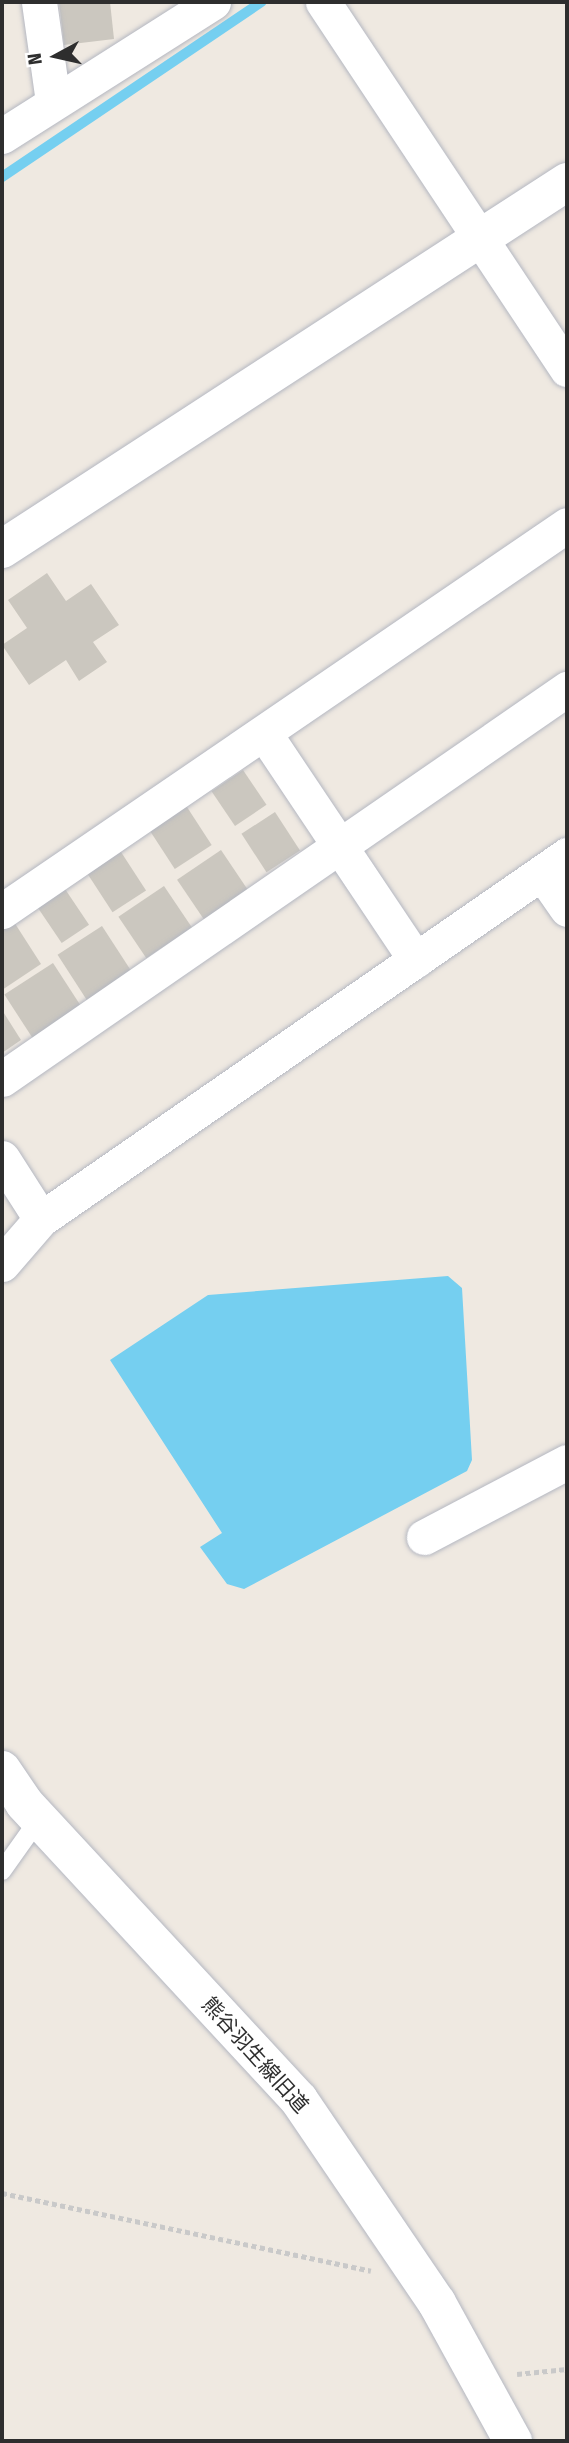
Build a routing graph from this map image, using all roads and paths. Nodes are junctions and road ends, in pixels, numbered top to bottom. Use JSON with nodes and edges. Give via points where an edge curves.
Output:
{"nodes":[{"id":1,"x":39,"y":2,"type":"edge"},
{"id":2,"x":213,"y":2,"type":"edge"},
{"id":3,"x":323,"y":2,"type":"edge"},
{"id":4,"x":53,"y":101,"type":"junction"},
{"id":5,"x":2,"y":136,"type":"edge"},
{"id":6,"x":567,"y":182,"type":"edge"},
{"id":7,"x":480,"y":238,"type":"junction"},
{"id":8,"x":567,"y":369,"type":"edge"},
{"id":9,"x":567,"y":525,"type":"edge"},
{"id":10,"x":2,"y":549,"type":"edge"},
{"id":11,"x":567,"y":689,"type":"edge"},
{"id":12,"x":264,"y":733,"type":"junction"},
{"id":13,"x":339,"y":846,"type":"junction"},
{"id":14,"x":554,"y":864,"type":"edge"},
{"id":15,"x":567,"y":909,"type":"edge"},
{"id":16,"x":2,"y":911,"type":"edge"},
{"id":17,"x":416,"y":960,"type":"junction"},
{"id":18,"x":2,"y":1079,"type":"edge"},
{"id":19,"x":2,"y":1158,"type":"edge"},
{"id":20,"x":41,"y":1219,"type":"junction"},
{"id":21,"x":2,"y":1264,"type":"edge"},
{"id":22,"x":567,"y":1462,"type":"edge"},
{"id":23,"x":424,"y":1537,"type":"dead end"},
{"id":24,"x":2,"y":1770,"type":"edge"},
{"id":25,"x":38,"y":1819,"type":"junction"},
{"id":26,"x":2,"y":1871,"type":"edge"},
{"id":27,"x":2,"y":2193,"type":"edge"},
{"id":28,"x":423,"y":2283,"type":"junction"},
{"id":29,"x":513,"y":2441,"type":"edge"}],
"edges":[{"from":1,"to":4,"type":"street"},
{"from":2,"to":4,"type":"street"},
{"from":3,"to":7,"type":"street"},
{"from":4,"to":5,"type":"street"},
{"from":6,"to":7,"type":"street"},
{"from":7,"to":8,"type":"street"},
{"from":7,"to":10,"type":"street"},
{"from":9,"to":12,"type":"street"},
{"from":11,"to":13,"type":"street"},
{"from":12,"to":13,"type":"street"},
{"from":12,"to":16,"type":"street"},
{"from":13,"to":17,"type":"street"},
{"from":13,"to":18,"type":"street"},
{"from":14,"to":15,"type":"street"},
{"from":14,"to":17,"type":"street"},
{"from":17,"to":20,"type":"street"},
{"from":19,"to":20,"type":"street"},
{"from":20,"to":21,"type":"street"},
{"from":22,"to":23,"type":"street"},
{"from":24,"to":25,"type":"street","name":"熊谷羽生線旧道"},
{"from":25,"to":26,"type":"lane"},
{"from":25,"to":28,"type":"street","name":"熊谷羽生線旧道","via":[[299,2100]]},
{"from":27,"to":28,"type":"path"},
{"from":28,"to":29,"type":"street","name":"熊谷羽生線旧道"}]}
